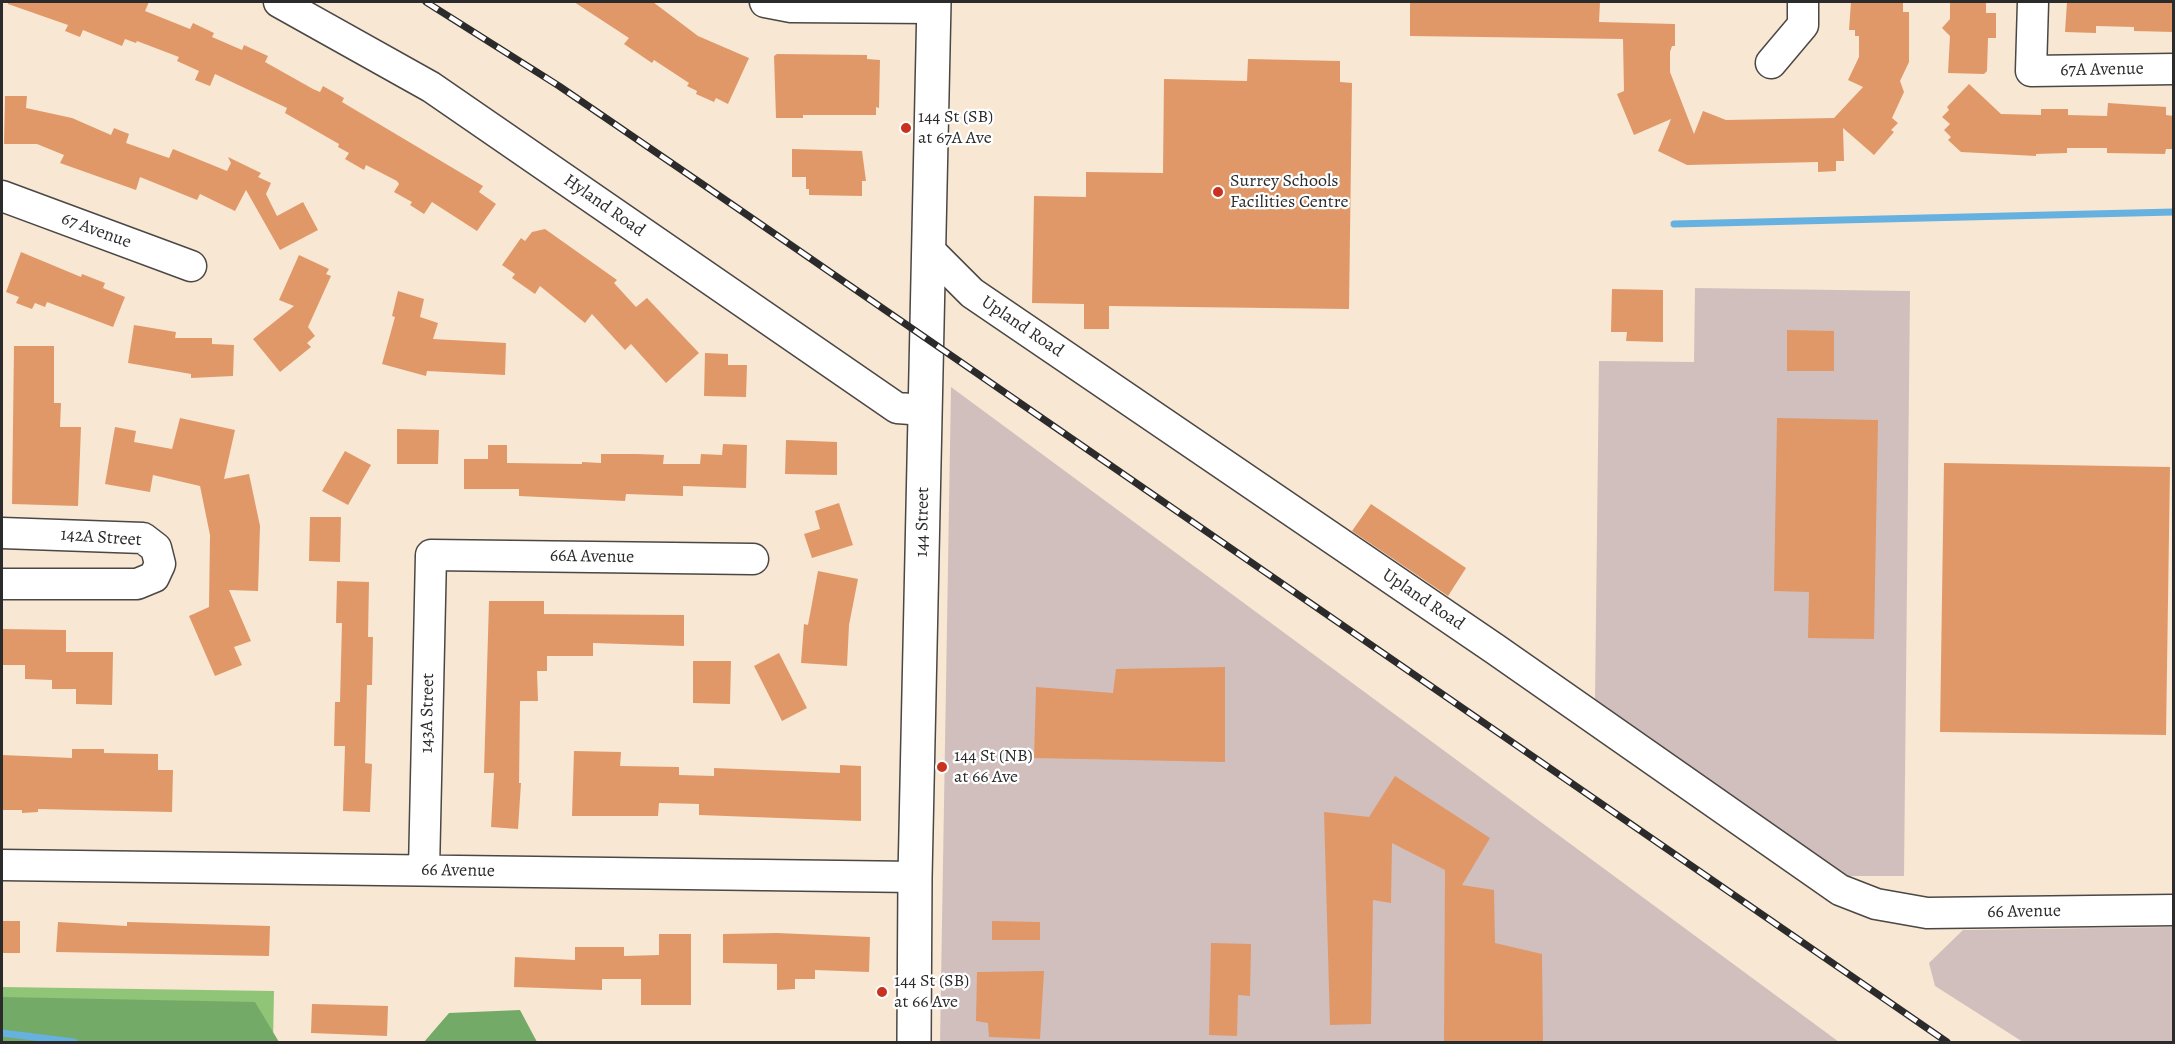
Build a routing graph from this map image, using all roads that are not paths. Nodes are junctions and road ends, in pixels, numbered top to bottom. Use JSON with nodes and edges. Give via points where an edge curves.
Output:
{"nodes":[{"id":1,"x":279,"y":2,"type":"edge"},
{"id":2,"x":765,"y":2,"type":"edge"},
{"id":3,"x":1803,"y":2,"type":"edge"},
{"id":4,"x":2033,"y":2,"type":"edge"},
{"id":5,"x":934,"y":5,"type":"edge"},
{"id":6,"x":1771,"y":63,"type":"dead end"},
{"id":7,"x":2174,"y":69,"type":"edge"},
{"id":8,"x":2,"y":196,"type":"edge"},
{"id":9,"x":928,"y":249,"type":"junction"},
{"id":10,"x":191,"y":266,"type":"dead end"},
{"id":11,"x":972,"y":293,"type":"junction"},
{"id":12,"x":927,"y":309,"type":"junction"},
{"id":13,"x":925,"y":410,"type":"junction"},
{"id":14,"x":2,"y":533,"type":"edge"},
{"id":15,"x":431,"y":555,"type":"joint"},
{"id":16,"x":753,"y":559,"type":"dead end"},
{"id":17,"x":2,"y":584,"type":"edge"},
{"id":18,"x":2,"y":865,"type":"edge"},
{"id":19,"x":424,"y":870,"type":"junction"},
{"id":20,"x":915,"y":877,"type":"junction"},
{"id":21,"x":1875,"y":904,"type":"joint"},
{"id":22,"x":2174,"y":910,"type":"edge"},
{"id":23,"x":914,"y":1042,"type":"edge"}],
"edges":[{"from":1,"to":13,"type":"street","name":"Hyland Road","via":[[431,87],[897,408]]},
{"from":2,"to":5,"type":"street","via":[[791,7]]},
{"from":3,"to":6,"type":"street","via":[[1803,25]]},
{"from":4,"to":7,"type":"street","name":"67A Avenue","via":[[2031,71]]},
{"from":5,"to":9,"type":"main road","name":"144 Street"},
{"from":8,"to":10,"type":"street","name":"67 Avenue"},
{"from":9,"to":11,"type":"street","name":"Upland Road"},
{"from":9,"to":12,"type":"main road","name":"144 Street"},
{"from":11,"to":12,"type":"street","name":"Upland Road","via":[[946,296]]},
{"from":11,"to":21,"type":"street","name":"Upland Road","via":[[1495,649],[1840,890]]},
{"from":12,"to":13,"type":"main road","name":"144 Street"},
{"from":13,"to":20,"type":"main road","name":"144 Street"},
{"from":14,"to":17,"type":"street","name":"142A Street","via":[[143,538],[156,548],[160,564],[154,577],[137,584]]},
{"from":15,"to":16,"type":"street","name":"66A Avenue"},
{"from":15,"to":19,"type":"street","name":"143A Street"},
{"from":18,"to":19,"type":"street","name":"66 Avenue"},
{"from":19,"to":20,"type":"street","name":"66 Avenue"},
{"from":20,"to":23,"type":"main road","name":"144 Street"},
{"from":21,"to":22,"type":"street","name":"66 Avenue","via":[[1927,913]]}]}
